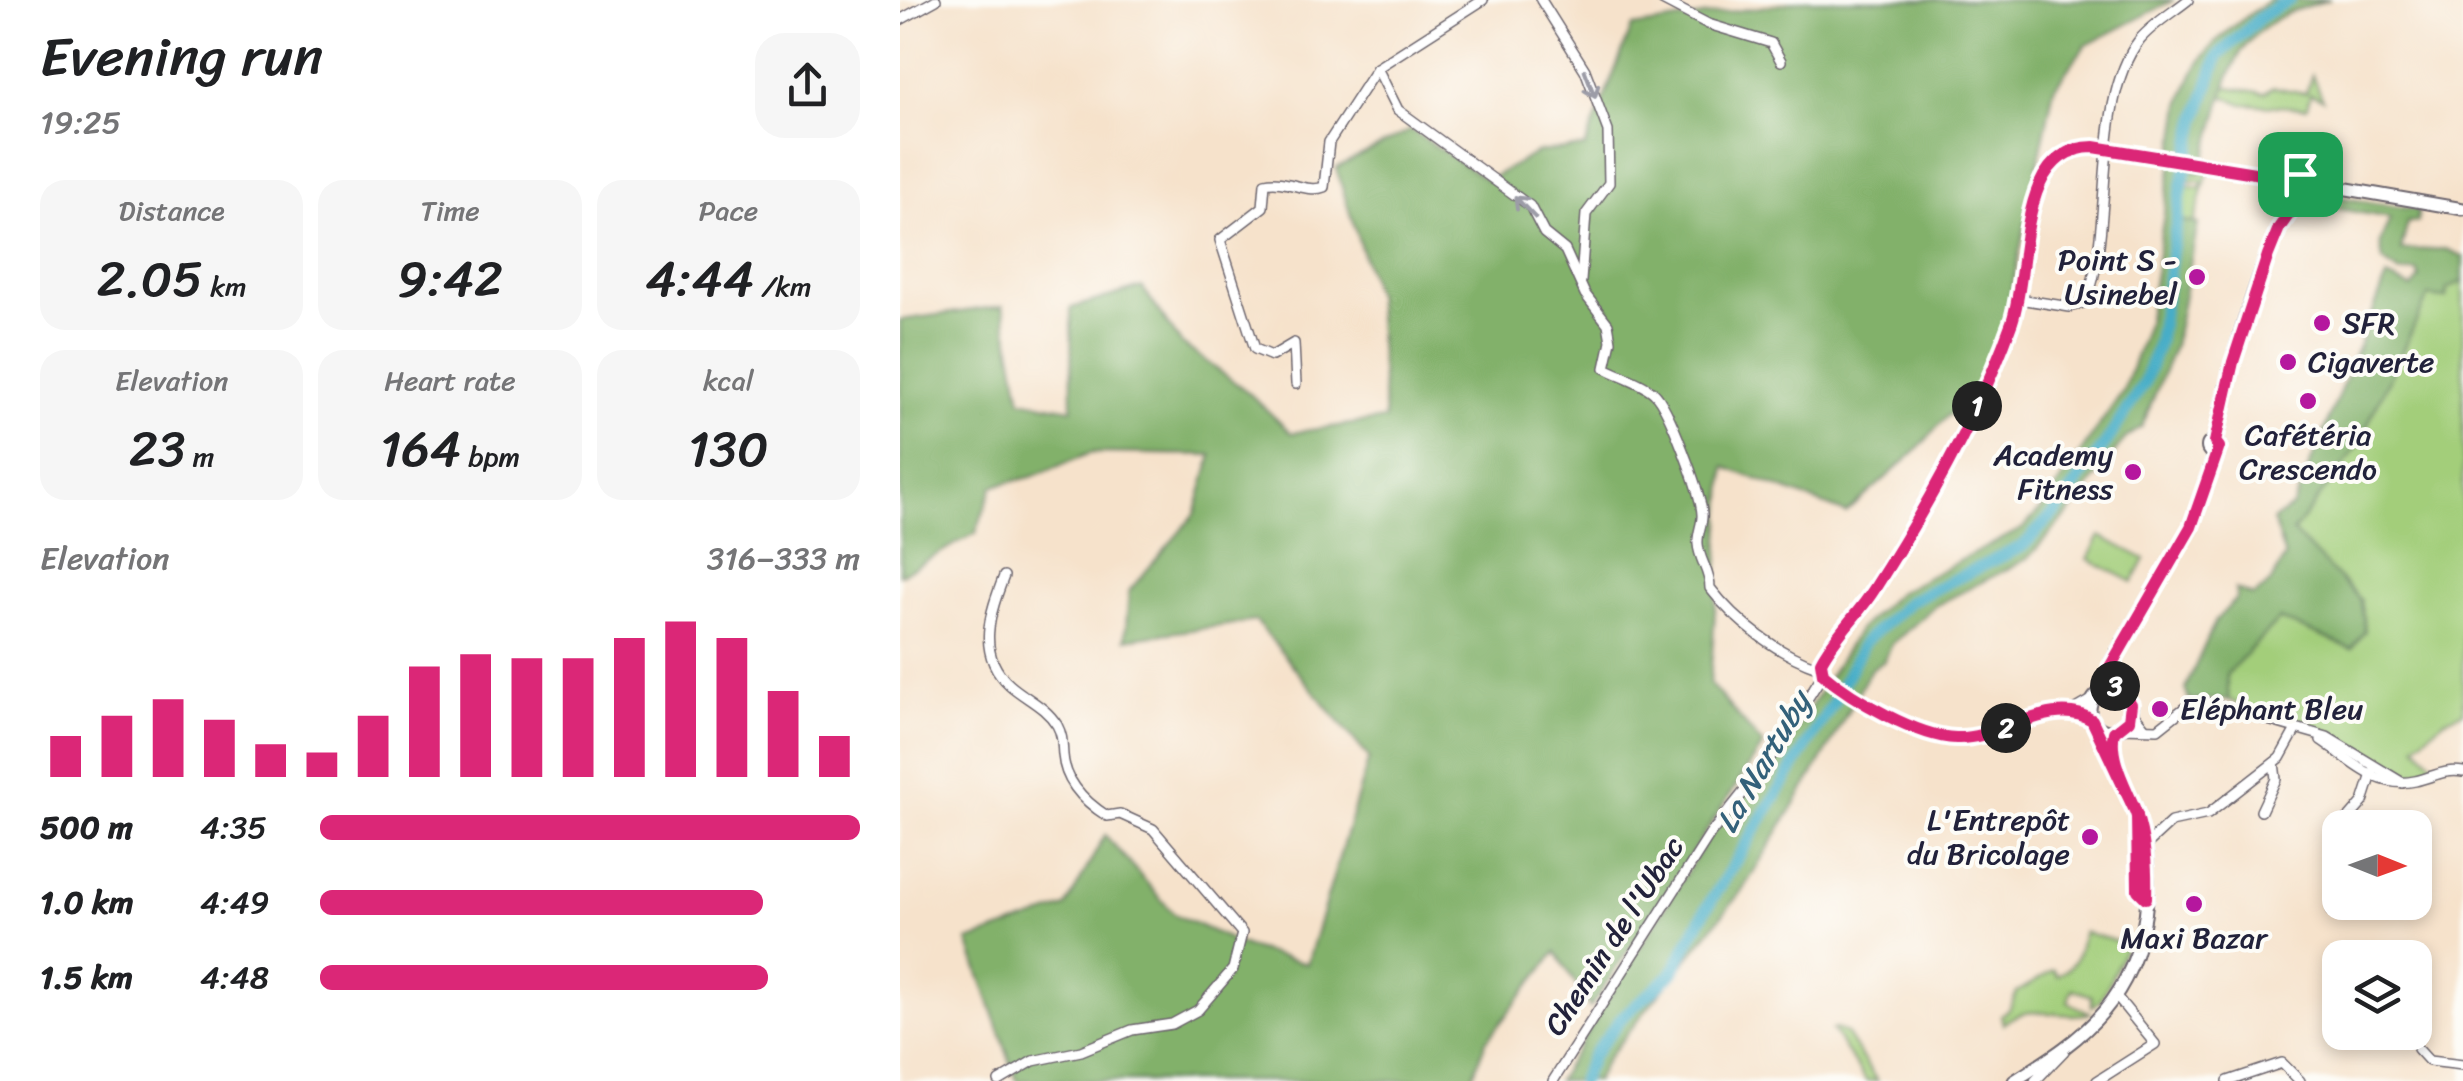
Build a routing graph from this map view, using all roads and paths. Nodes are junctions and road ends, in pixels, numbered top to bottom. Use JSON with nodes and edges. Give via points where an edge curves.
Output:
{"nodes":[{"id":1,"x":936,"y":0,"type":"edge"},
{"id":2,"x":1483,"y":0,"type":"edge"},
{"id":3,"x":1542,"y":0,"type":"edge"},
{"id":4,"x":1662,"y":0,"type":"edge"},
{"id":5,"x":2188,"y":0,"type":"edge"},
{"id":6,"x":900,"y":20,"type":"edge"},
{"id":7,"x":1782,"y":61,"type":"dead end"},
{"id":8,"x":1376,"y":68,"type":"junction"},
{"id":9,"x":2109,"y":150,"type":"junction"},
{"id":10,"x":2288,"y":172,"type":"junction"},
{"id":11,"x":2267,"y":175,"type":"junction"},
{"id":12,"x":2303,"y":176,"type":"junction"},
{"id":13,"x":2330,"y":186,"type":"junction"},
{"id":14,"x":2280,"y":193,"type":"junction"},
{"id":15,"x":2301,"y":198,"type":"junction"},
{"id":16,"x":2463,"y":209,"type":"edge"},
{"id":17,"x":2279,"y":228,"type":"junction"},
{"id":18,"x":1580,"y":284,"type":"junction"},
{"id":19,"x":2020,"y":299,"type":"junction"},
{"id":20,"x":1296,"y":384,"type":"dead end"},
{"id":21,"x":1004,"y":576,"type":"dead end"},
{"id":22,"x":1824,"y":673,"type":"junction"},
{"id":23,"x":2120,"y":691,"type":"junction"},
{"id":24,"x":2092,"y":700,"type":"junction"},
{"id":25,"x":2073,"y":712,"type":"junction"},
{"id":26,"x":2132,"y":712,"type":"junction"},
{"id":27,"x":2096,"y":724,"type":"junction"},
{"id":28,"x":2119,"y":729,"type":"junction"},
{"id":29,"x":2296,"y":729,"type":"junction"},
{"id":30,"x":2148,"y":730,"type":"junction"},
{"id":31,"x":2274,"y":763,"type":"junction"},
{"id":32,"x":2118,"y":767,"type":"junction"},
{"id":33,"x":2373,"y":772,"type":"junction"},
{"id":34,"x":2463,"y":772,"type":"edge"},
{"id":35,"x":2357,"y":810,"type":"edge"},
{"id":36,"x":2261,"y":811,"type":"dead end"},
{"id":37,"x":2137,"y":815,"type":"junction"},
{"id":38,"x":2146,"y":846,"type":"junction"},
{"id":39,"x":2142,"y":894,"type":"junction"},
{"id":40,"x":2116,"y":996,"type":"junction"},
{"id":41,"x":2066,"y":1049,"type":"junction"},
{"id":42,"x":2419,"y":1050,"type":"edge"},
{"id":43,"x":2463,"y":1065,"type":"edge"},
{"id":44,"x":2288,"y":1077,"type":"edge"},
{"id":45,"x":999,"y":1081,"type":"edge"},
{"id":46,"x":1553,"y":1081,"type":"edge"},
{"id":47,"x":2014,"y":1081,"type":"edge"},
{"id":48,"x":2035,"y":1081,"type":"edge"},
{"id":49,"x":2097,"y":1081,"type":"edge"},
{"id":50,"x":2228,"y":1081,"type":"edge"},
{"id":51,"x":2300,"y":1081,"type":"edge"}],
"edges":[{"from":1,"to":6,"type":"street"},
{"from":2,"to":8,"type":"street"},
{"from":3,"to":18,"type":"street","one_way":true,"via":[[1585,70],[1608,131],[1609,183],[1586,214]]},
{"from":4,"to":7,"type":"street","via":[[1708,24],[1770,43]]},
{"from":5,"to":9,"type":"street","via":[[2140,40],[2126,65]]},
{"from":18,"to":8,"type":"street","one_way":true,"via":[[1566,250],[1544,234],[1530,206],[1398,110]]},
{"from":8,"to":20,"type":"street","via":[[1329,142],[1324,187],[1265,183],[1263,208],[1220,240],[1255,348],[1272,356],[1294,342]]},
{"from":9,"to":11,"type":"street","name":"Chemin de l'Ubac"},
{"from":9,"to":19,"type":"street","name":"Chemin de l'Ubac","via":[[2079,147],[2046,167],[2034,196]]},
{"from":9,"to":19,"type":"street","via":[[2086,302],[2070,308]]},
{"from":10,"to":11,"type":"street","name":"Chemin de l'Ubac"},
{"from":10,"to":12,"type":"main road"},
{"from":10,"to":14,"type":"main road","via":[[2279,180]]},
{"from":11,"to":14,"type":"street"},
{"from":12,"to":13,"type":"main road"},
{"from":12,"to":15,"type":"main road","via":[[2307,188]]},
{"from":13,"to":15,"type":"main road"},
{"from":13,"to":16,"type":"main road"},
{"from":14,"to":15,"type":"main road"},
{"from":14,"to":17,"type":"main road"},
{"from":15,"to":17,"type":"main road"},
{"from":17,"to":23,"type":"main road","via":[[2233,362],[2191,527],[2111,662]]},
{"from":18,"to":22,"type":"street","via":[[1608,324],[1606,368],[1656,394],[1676,422],[1676,441],[1703,515],[1698,550],[1710,588],[1744,623]]},
{"from":19,"to":22,"type":"street","name":"Chemin de l'Ubac","via":[[1973,414],[1892,559],[1830,644]]},
{"from":21,"to":45,"type":"street","via":[[988,620],[990,658],[1060,730],[1078,796],[1107,816],[1120,814],[1153,829],[1242,933],[1233,969],[1198,1010],[1172,1024],[1018,1067]]},
{"from":22,"to":25,"type":"street","via":[[1856,698],[1936,735],[1958,738]]},
{"from":22,"to":46,"type":"street","name":"Chemin de l'Ubac","via":[[1766,764],[1711,833]]},
{"from":23,"to":24,"type":"main road","via":[[2103,690]]},
{"from":23,"to":26,"type":"main road"},
{"from":24,"to":25,"type":"street"},
{"from":24,"to":27,"type":"main road"},
{"from":25,"to":27,"type":"street"},
{"from":26,"to":28,"type":"main road"},
{"from":26,"to":30,"type":"street"},
{"from":27,"to":28,"type":"main road"},
{"from":27,"to":32,"type":"main road"},
{"from":28,"to":30,"type":"street"},
{"from":28,"to":32,"type":"main road","via":[[2112,744]]},
{"from":29,"to":30,"type":"street","via":[[2196,703]]},
{"from":29,"to":31,"type":"street"},
{"from":29,"to":33,"type":"street","via":[[2338,742]]},
{"from":31,"to":36,"type":"street","via":[[2276,780]]},
{"from":31,"to":38,"type":"street","via":[[2208,814],[2171,822]]},
{"from":32,"to":37,"type":"main road"},
{"from":33,"to":34,"type":"street","via":[[2403,783]]},
{"from":33,"to":35,"type":"street"},
{"from":37,"to":38,"type":"main road"},
{"from":37,"to":39,"type":"main road"},
{"from":38,"to":39,"type":"main road"},
{"from":39,"to":40,"type":"main road","via":[[2142,931]]},
{"from":40,"to":41,"type":"main road"},
{"from":40,"to":49,"type":"street","via":[[2154,1044]]},
{"from":41,"to":47,"type":"main road"},
{"from":41,"to":48,"type":"street"},
{"from":42,"to":43,"type":"street","via":[[2429,1061]]},
{"from":44,"to":50,"type":"street","via":[[2282,1063]]},
{"from":44,"to":51,"type":"street"}]}
